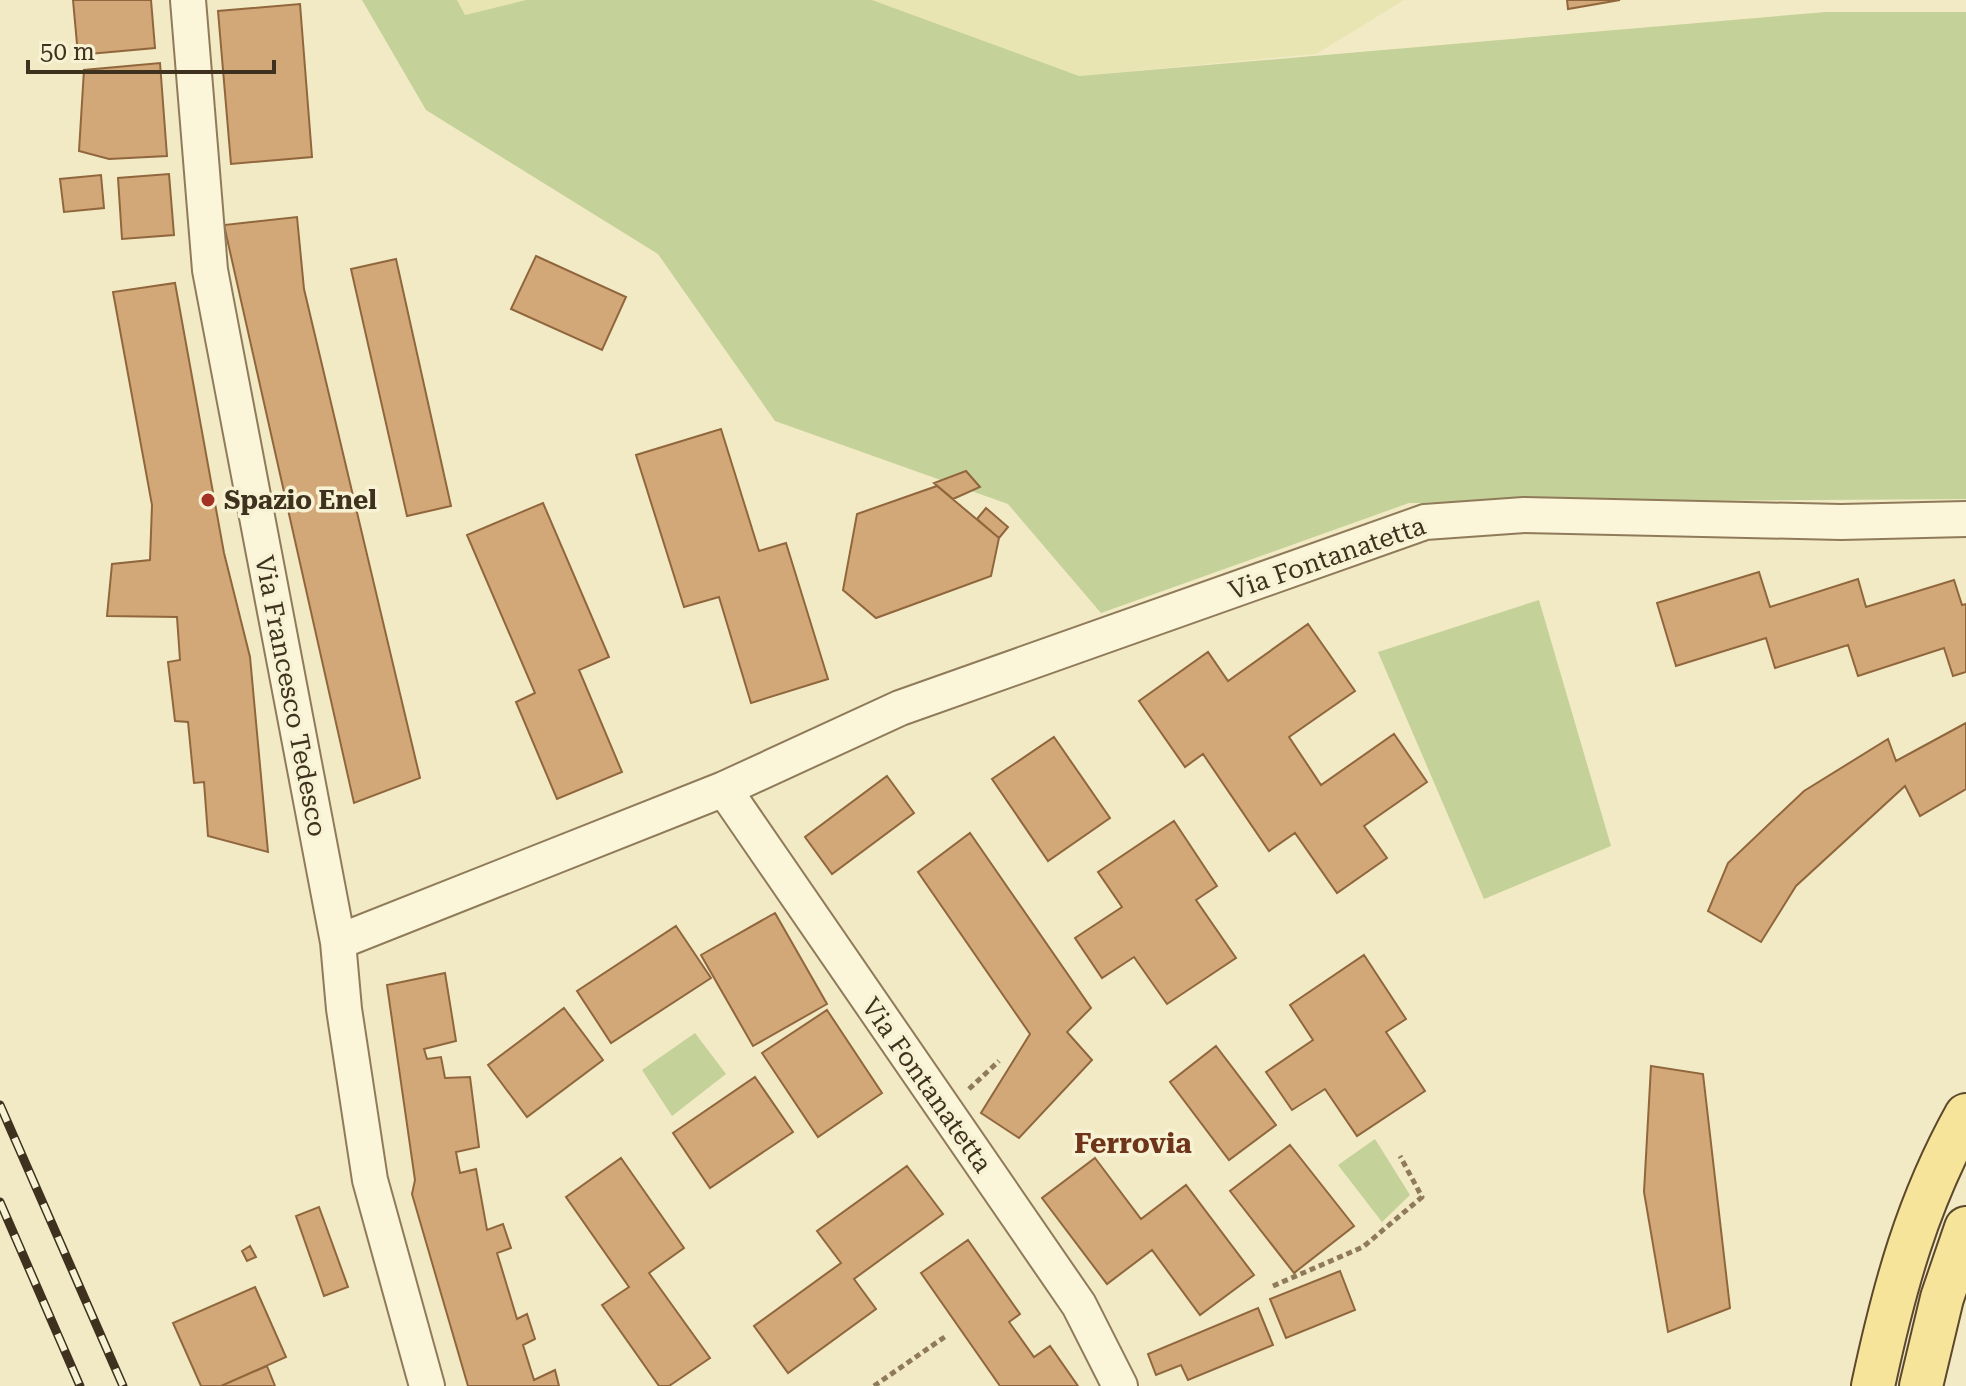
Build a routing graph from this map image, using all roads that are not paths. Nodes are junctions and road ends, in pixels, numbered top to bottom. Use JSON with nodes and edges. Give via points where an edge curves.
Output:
{"nodes":[{"id":1,"x":188,"y":0,"type":"edge"},
{"id":2,"x":1966,"y":519,"type":"edge"},
{"id":3,"x":724,"y":789,"type":"junction"},
{"id":4,"x":338,"y":942,"type":"junction"},
{"id":5,"x":1966,"y":1115,"type":"edge"},
{"id":6,"x":1966,"y":1228,"type":"edge"},
{"id":7,"x":427,"y":1386,"type":"edge"},
{"id":8,"x":1120,"y":1386,"type":"edge"},
{"id":9,"x":1873,"y":1386,"type":"edge"},
{"id":10,"x":1921,"y":1386,"type":"edge"}],
"edges":[{"from":1,"to":4,"type":"street","name":"Via Francesco Tedesco","via":[[210,270]]},
{"from":2,"to":3,"type":"street","name":"Via Fontanatetta","via":[[1827,522],[1524,515],[1425,522],[900,708]]},
{"from":3,"to":4,"type":"street","name":"Via Fontanatetta"},
{"from":3,"to":8,"type":"street","name":"Via Fontanatetta","via":[[1079,1305]]},
{"from":4,"to":7,"type":"street","name":"Via Francesco Tedesco","via":[[370,1180]]},
{"from":5,"to":9,"type":"main road","via":[[1912,1231]]},
{"from":6,"to":10,"type":"main road"}]}
